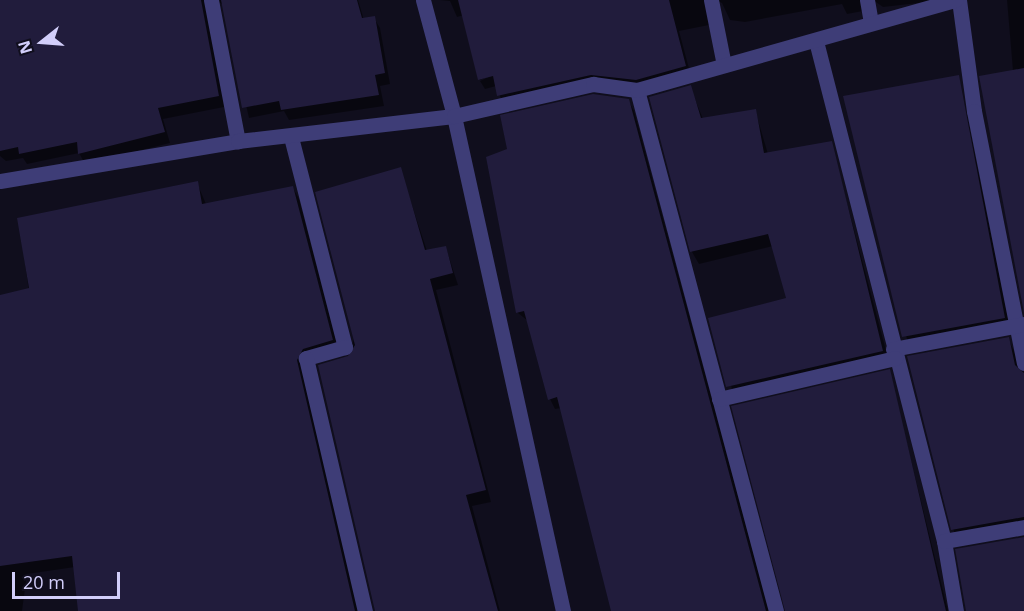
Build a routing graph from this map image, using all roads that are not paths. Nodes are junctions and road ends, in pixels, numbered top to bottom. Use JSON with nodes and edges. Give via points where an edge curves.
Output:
{"nodes":[{"id":1,"x":211,"y":0,"type":"edge"},
{"id":2,"x":423,"y":0,"type":"edge"},
{"id":3,"x":711,"y":0,"type":"edge"},
{"id":4,"x":867,"y":0,"type":"edge"},
{"id":5,"x":957,"y":0,"type":"edge"},
{"id":6,"x":871,"y":23,"type":"junction"},
{"id":7,"x":816,"y":41,"type":"junction"},
{"id":8,"x":724,"y":65,"type":"junction"},
{"id":9,"x":637,"y":90,"type":"junction"},
{"id":10,"x":454,"y":116,"type":"junction"},
{"id":11,"x":291,"y":137,"type":"junction"},
{"id":12,"x":238,"y":141,"type":"junction"},
{"id":13,"x":0,"y":181,"type":"edge"},
{"id":14,"x":1020,"y":325,"type":"edge"},
{"id":15,"x":894,"y":354,"type":"junction"},
{"id":16,"x":1024,"y":363,"type":"edge"},
{"id":17,"x":720,"y":399,"type":"junction"},
{"id":18,"x":1024,"y":527,"type":"edge"},
{"id":19,"x":944,"y":542,"type":"junction"},
{"id":20,"x":365,"y":611,"type":"edge"},
{"id":21,"x":563,"y":611,"type":"edge"},
{"id":22,"x":776,"y":611,"type":"edge"},
{"id":23,"x":956,"y":611,"type":"edge"}],
"edges":[{"from":1,"to":12,"type":"street"},
{"from":2,"to":10,"type":"street"},
{"from":3,"to":8,"type":"street"},
{"from":4,"to":6,"type":"street"},
{"from":5,"to":6,"type":"street"},
{"from":5,"to":14,"type":"street"},
{"from":6,"to":7,"type":"street"},
{"from":7,"to":8,"type":"street"},
{"from":7,"to":15,"type":"street"},
{"from":8,"to":9,"type":"street"},
{"from":9,"to":10,"type":"street","via":[[593,84]]},
{"from":9,"to":17,"type":"street"},
{"from":10,"to":11,"type":"street"},
{"from":10,"to":21,"type":"street"},
{"from":11,"to":12,"type":"street"},
{"from":11,"to":20,"type":"street","via":[[345,347],[306,358]]},
{"from":12,"to":13,"type":"street"},
{"from":14,"to":15,"type":"street"},
{"from":14,"to":16,"type":"street"},
{"from":15,"to":17,"type":"street"},
{"from":15,"to":19,"type":"street"},
{"from":17,"to":22,"type":"street"},
{"from":18,"to":19,"type":"street"},
{"from":19,"to":23,"type":"street"}]}
